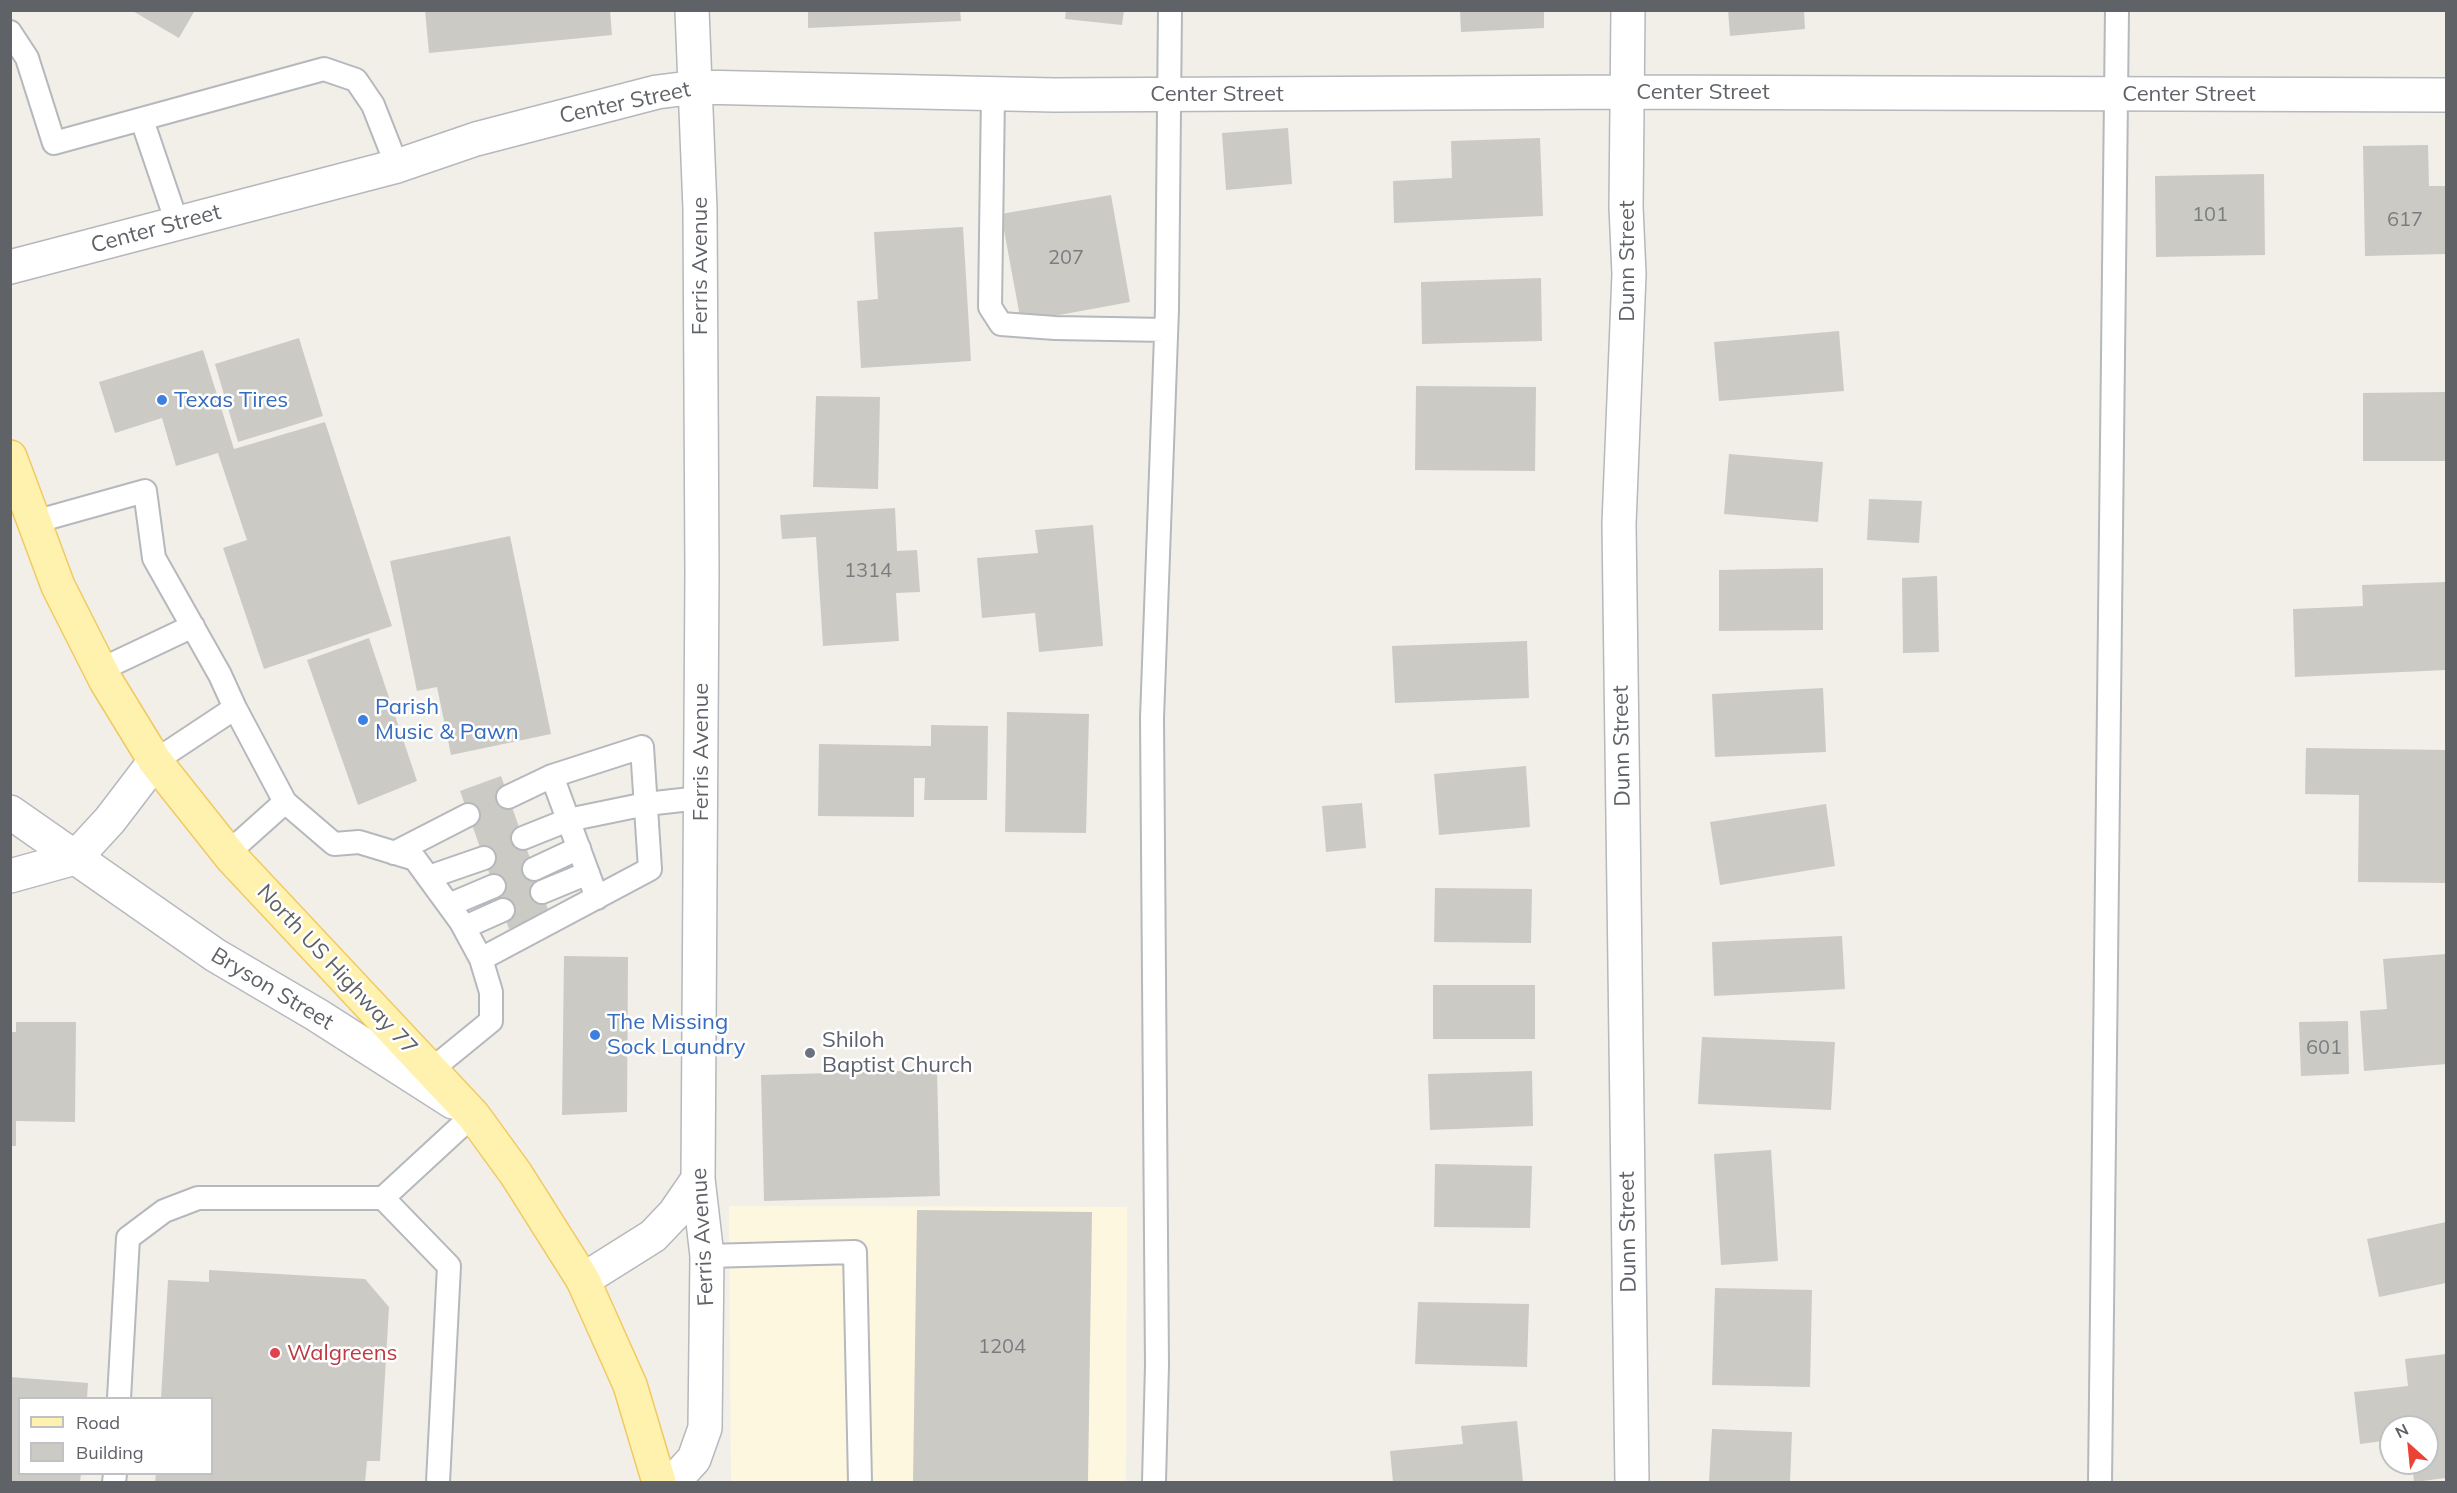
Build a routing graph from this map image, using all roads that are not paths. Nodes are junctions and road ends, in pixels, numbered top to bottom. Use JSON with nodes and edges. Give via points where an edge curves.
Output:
{"nodes":[{"id":1,"x":692,"y":10,"type":"edge"},
{"id":2,"x":1170,"y":10,"type":"edge"},
{"id":3,"x":1628,"y":10,"type":"edge"},
{"id":4,"x":2117,"y":10,"type":"edge"},
{"id":5,"x":10,"y":32,"type":"edge"},
{"id":6,"x":697,"y":87,"type":"junction"},
{"id":7,"x":1628,"y":92,"type":"junction"},
{"id":8,"x":993,"y":94,"type":"junction"},
{"id":9,"x":1170,"y":94,"type":"junction"},
{"id":10,"x":2117,"y":94,"type":"junction"},
{"id":11,"x":2446,"y":95,"type":"edge"},
{"id":12,"x":142,"y":120,"type":"junction"},
{"id":13,"x":397,"y":166,"type":"junction"},
{"id":14,"x":177,"y":223,"type":"junction"},
{"id":15,"x":10,"y":267,"type":"edge"},
{"id":16,"x":1166,"y":330,"type":"junction"},
{"id":17,"x":10,"y":457,"type":"edge"},
{"id":18,"x":34,"y":522,"type":"junction"},
{"id":19,"x":193,"y":626,"type":"junction"},
{"id":20,"x":100,"y":669,"type":"junction"},
{"id":21,"x":235,"y":708,"type":"junction"},
{"id":22,"x":155,"y":761,"type":"junction"},
{"id":23,"x":552,"y":776,"type":"junction"},
{"id":24,"x":508,"y":797,"type":"dead end"},
{"id":25,"x":700,"y":798,"type":"junction"},
{"id":26,"x":285,"y":802,"type":"junction"},
{"id":27,"x":646,"y":804,"type":"junction"},
{"id":28,"x":10,"y":812,"type":"edge"},
{"id":29,"x":468,"y":815,"type":"dead end"},
{"id":30,"x":568,"y":820,"type":"junction"},
{"id":31,"x":523,"y":838,"type":"dead end"},
{"id":32,"x":579,"y":848,"type":"junction"},
{"id":33,"x":228,"y":853,"type":"junction"},
{"id":34,"x":394,"y":853,"type":"junction"},
{"id":35,"x":75,"y":858,"type":"junction"},
{"id":36,"x":484,"y":858,"type":"dead end"},
{"id":37,"x":534,"y":869,"type":"dead end"},
{"id":38,"x":588,"y":873,"type":"junction"},
{"id":39,"x":10,"y":876,"type":"edge"},
{"id":40,"x":429,"y":877,"type":"junction"},
{"id":41,"x":494,"y":886,"type":"dead end"},
{"id":42,"x":542,"y":892,"type":"dead end"},
{"id":43,"x":597,"y":898,"type":"junction"},
{"id":44,"x":449,"y":905,"type":"junction"},
{"id":45,"x":503,"y":910,"type":"dead end"},
{"id":46,"x":465,"y":927,"type":"junction"},
{"id":47,"x":481,"y":958,"type":"junction"},
{"id":48,"x":431,"y":1070,"type":"junction"},
{"id":49,"x":473,"y":1115,"type":"junction"},
{"id":50,"x":698,"y":1179,"type":"junction"},
{"id":51,"x":383,"y":1198,"type":"junction"},
{"id":52,"x":707,"y":1256,"type":"junction"},
{"id":53,"x":583,"y":1280,"type":"junction"},
{"id":54,"x":119,"y":1397,"type":"edge"},
{"id":55,"x":438,"y":1482,"type":"edge"},
{"id":56,"x":659,"y":1482,"type":"edge"},
{"id":57,"x":673,"y":1482,"type":"edge"},
{"id":58,"x":860,"y":1482,"type":"edge"},
{"id":59,"x":1154,"y":1482,"type":"edge"},
{"id":60,"x":1632,"y":1482,"type":"edge"},
{"id":61,"x":2100,"y":1482,"type":"edge"}],
"edges":[{"from":1,"to":6,"type":"street","name":"Ferris Avenue"},
{"from":2,"to":9,"type":"lane"},
{"from":3,"to":7,"type":"street","name":"Dunn Street"},
{"from":4,"to":10,"type":"lane"},
{"from":5,"to":12,"type":"lane","via":[[27,58],[54,143]]},
{"from":6,"to":8,"type":"street","name":"Center Street"},
{"from":6,"to":13,"type":"street","name":"Center Street","via":[[657,92],[487,136]]},
{"from":6,"to":25,"type":"street","name":"Ferris Avenue"},
{"from":7,"to":9,"type":"street","name":"Center Street"},
{"from":7,"to":10,"type":"street","name":"Center Street"},
{"from":7,"to":60,"type":"street","name":"Dunn Street","via":[[1629,274],[1619,524]]},
{"from":8,"to":9,"type":"street","name":"Center Street"},
{"from":8,"to":16,"type":"lane","via":[[990,308],[1001,324]]},
{"from":9,"to":16,"type":"lane"},
{"from":10,"to":11,"type":"street","name":"Center Street"},
{"from":10,"to":61,"type":"lane"},
{"from":12,"to":13,"type":"lane","via":[[324,69],[356,80],[373,105]]},
{"from":12,"to":14,"type":"lane"},
{"from":13,"to":14,"type":"street","name":"Center Street"},
{"from":14,"to":15,"type":"street","name":"Center Street"},
{"from":16,"to":59,"type":"lane","via":[[1152,718],[1157,1353]]},
{"from":17,"to":18,"type":"main road","name":"North US Highway 77"},
{"from":18,"to":19,"type":"lane","via":[[145,491],[154,558]]},
{"from":18,"to":20,"type":"main road","name":"North US Highway 77","via":[[58,586]]},
{"from":19,"to":20,"type":"lane"},
{"from":19,"to":21,"type":"lane"},
{"from":20,"to":22,"type":"main road","name":"North US Highway 77"},
{"from":21,"to":22,"type":"lane"},
{"from":21,"to":26,"type":"lane"},
{"from":22,"to":33,"type":"main road","name":"North US Highway 77"},
{"from":22,"to":35,"type":"street"},
{"from":23,"to":24,"type":"lane"},
{"from":23,"to":27,"type":"lane","via":[[642,747]]},
{"from":23,"to":30,"type":"lane"},
{"from":25,"to":27,"type":"lane"},
{"from":25,"to":50,"type":"street","name":"Ferris Avenue"},
{"from":26,"to":33,"type":"lane"},
{"from":26,"to":34,"type":"lane","via":[[334,844],[359,842]]},
{"from":27,"to":30,"type":"lane"},
{"from":27,"to":43,"type":"lane","via":[[650,869]]},
{"from":28,"to":35,"type":"street","name":"Bryson Street"},
{"from":29,"to":34,"type":"lane"},
{"from":30,"to":31,"type":"lane"},
{"from":30,"to":32,"type":"lane"},
{"from":32,"to":37,"type":"lane"},
{"from":32,"to":38,"type":"lane"},
{"from":33,"to":48,"type":"main road","name":"North US Highway 77"},
{"from":34,"to":40,"type":"lane","via":[[415,859]]},
{"from":35,"to":39,"type":"street"},
{"from":35,"to":49,"type":"street","name":"Bryson Street","via":[[215,955]]},
{"from":36,"to":40,"type":"lane"},
{"from":38,"to":42,"type":"lane"},
{"from":38,"to":43,"type":"lane"},
{"from":40,"to":44,"type":"lane"},
{"from":41,"to":44,"type":"lane"},
{"from":43,"to":47,"type":"lane"},
{"from":44,"to":46,"type":"lane"},
{"from":45,"to":46,"type":"lane"},
{"from":46,"to":47,"type":"lane"},
{"from":47,"to":48,"type":"lane","via":[[491,992],[491,1021]]},
{"from":48,"to":49,"type":"main road","name":"North US Highway 77"},
{"from":49,"to":51,"type":"lane"},
{"from":49,"to":53,"type":"main road","name":"North US Highway 77","via":[[516,1174]]},
{"from":50,"to":52,"type":"street","name":"Ferris Avenue"},
{"from":50,"to":53,"type":"street","via":[[653,1236]]},
{"from":51,"to":54,"type":"lane","via":[[198,1198],[164,1211],[128,1238]]},
{"from":51,"to":55,"type":"lane","via":[[449,1266]]},
{"from":52,"to":57,"type":"street","name":"Ferris Avenue","via":[[705,1428],[694,1460]]},
{"from":52,"to":58,"type":"lane","via":[[855,1252]]},
{"from":53,"to":56,"type":"main road","name":"North US Highway 77","via":[[630,1385]]}]}
